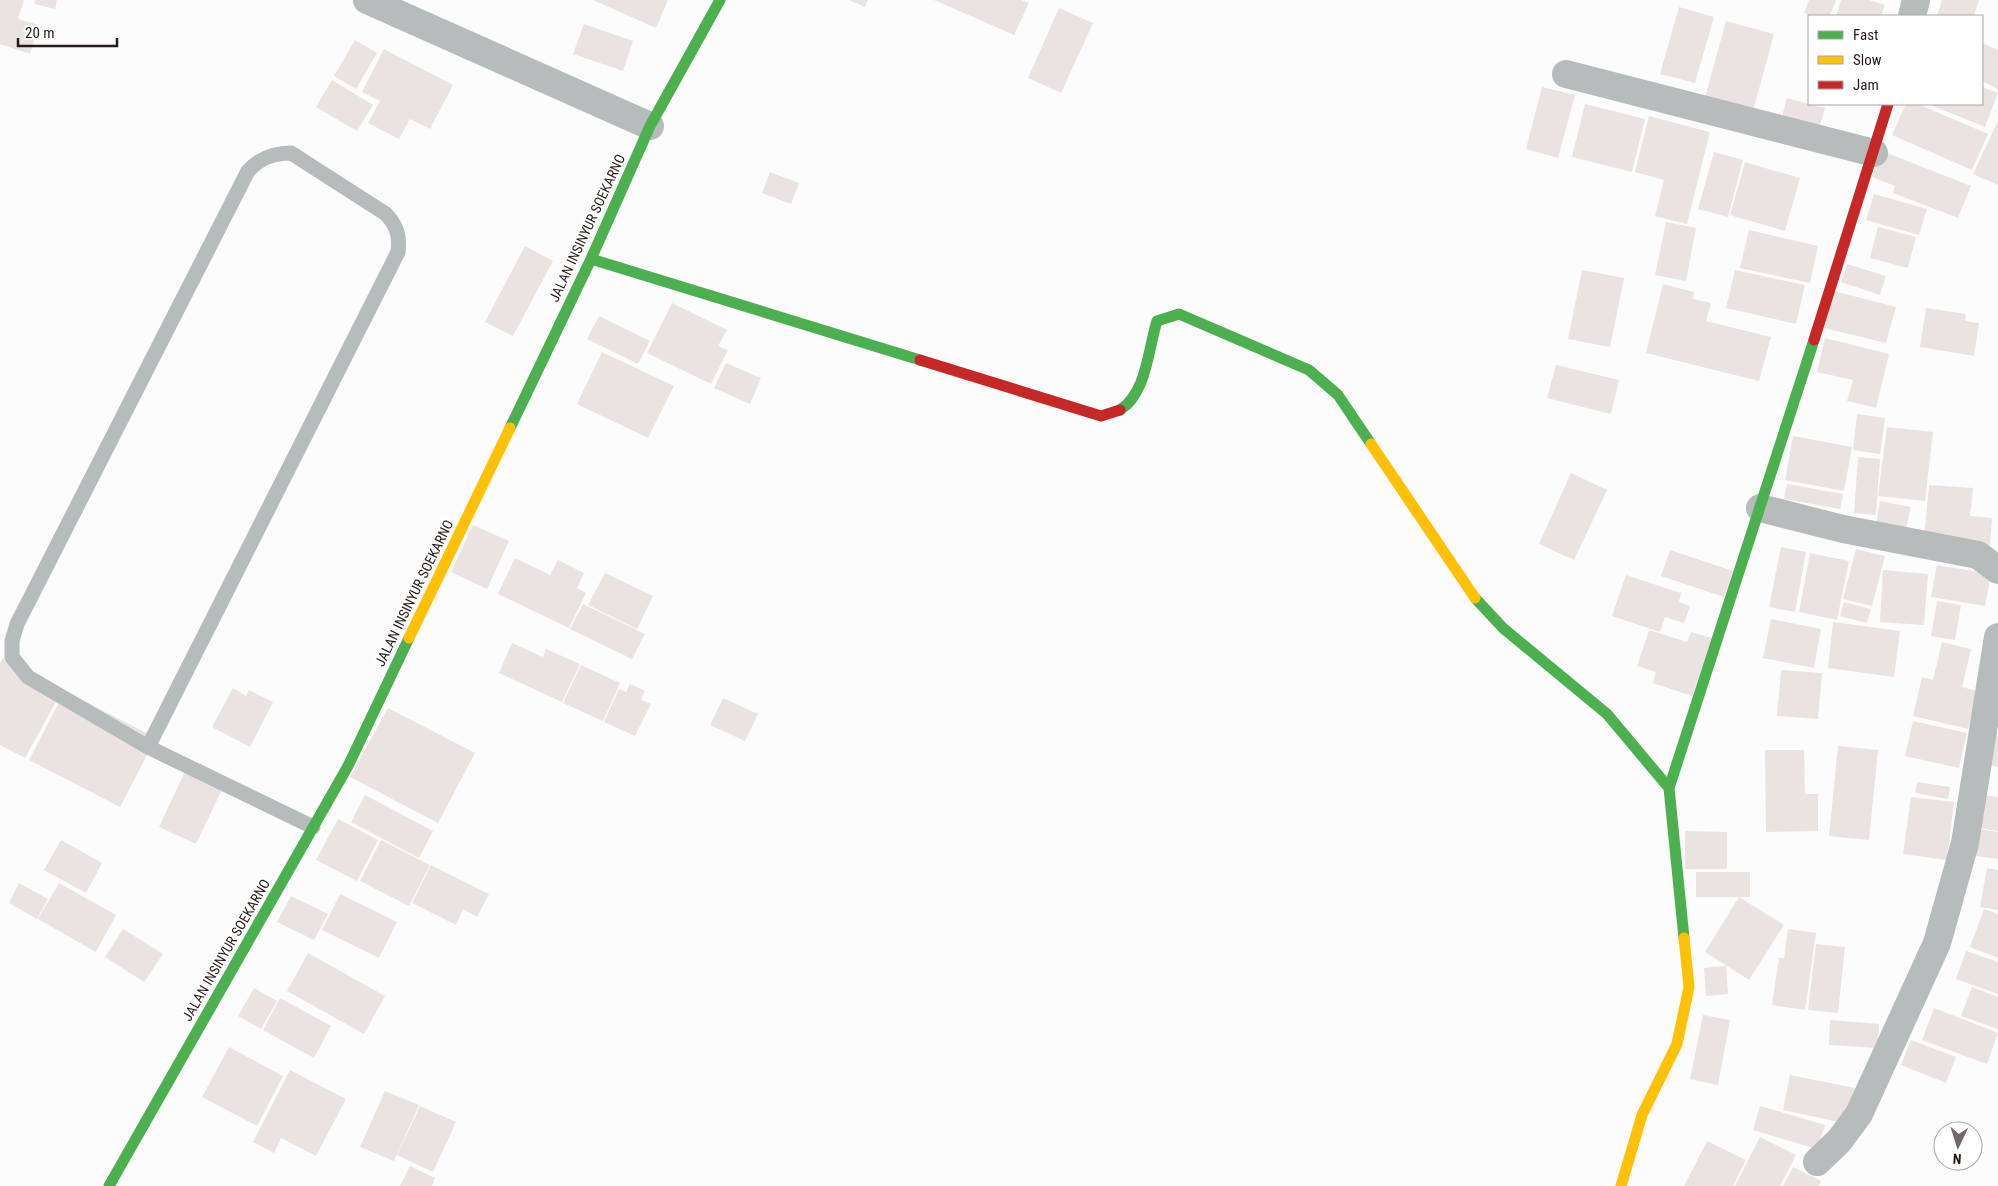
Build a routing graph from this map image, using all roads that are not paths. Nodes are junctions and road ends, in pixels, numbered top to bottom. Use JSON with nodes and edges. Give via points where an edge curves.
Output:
{"nodes":[{"id":1,"x":367,"y":0,"type":"edge"},
{"id":2,"x":720,"y":0,"type":"edge"},
{"id":3,"x":1916,"y":0,"type":"edge"},
{"id":4,"x":1912,"y":15,"type":"edge"},
{"id":5,"x":1566,"y":74,"type":"dead end"},
{"id":6,"x":1888,"y":105,"type":"edge"},
{"id":7,"x":650,"y":126,"type":"junction"},
{"id":8,"x":1874,"y":154,"type":"junction"},
{"id":9,"x":591,"y":259,"type":"junction"},
{"id":10,"x":1760,"y":508,"type":"junction"},
{"id":11,"x":1998,"y":570,"type":"edge"},
{"id":12,"x":1998,"y":637,"type":"edge"},
{"id":13,"x":148,"y":747,"type":"junction"},
{"id":14,"x":1669,"y":788,"type":"junction"},
{"id":15,"x":313,"y":827,"type":"junction"},
{"id":16,"x":1817,"y":1162,"type":"dead end"},
{"id":17,"x":108,"y":1186,"type":"edge"},
{"id":18,"x":1621,"y":1186,"type":"edge"}],
"edges":[{"from":1,"to":7,"type":"street"},
{"from":2,"to":7,"type":"street","name":"JALAN INSINYUR SOEKARNO"},
{"from":3,"to":4,"type":"street"},
{"from":5,"to":8,"type":"street"},
{"from":6,"to":8,"type":"street"},
{"from":7,"to":9,"type":"street","name":"JALAN INSINYUR SOEKARNO"},
{"from":8,"to":10,"type":"street"},
{"from":9,"to":14,"type":"street","via":[[1101,416],[1111,416],[1124,410],[1139,389],[1157,321],[1179,314],[1309,370],[1338,396],[1476,600],[1503,628],[1606,714]]},
{"from":9,"to":15,"type":"street","name":"JALAN INSINYUR SOEKARNO","via":[[348,766]]},
{"from":10,"to":11,"type":"street","via":[[1843,529],[1978,555]]},
{"from":10,"to":14,"type":"street"},
{"from":12,"to":16,"type":"street","via":[[1965,843],[1937,943],[1859,1114],[1840,1140]]},
{"from":13,"to":13,"type":"lane","via":[[398,252],[400,240],[397,230],[386,214],[291,153],[266,157],[248,171],[17,624],[12,641],[12,657],[28,677]]},
{"from":13,"to":15,"type":"lane"},
{"from":14,"to":18,"type":"street","via":[[1689,987],[1677,1044],[1642,1115]]},
{"from":15,"to":17,"type":"street","name":"JALAN INSINYUR SOEKARNO"}]}
